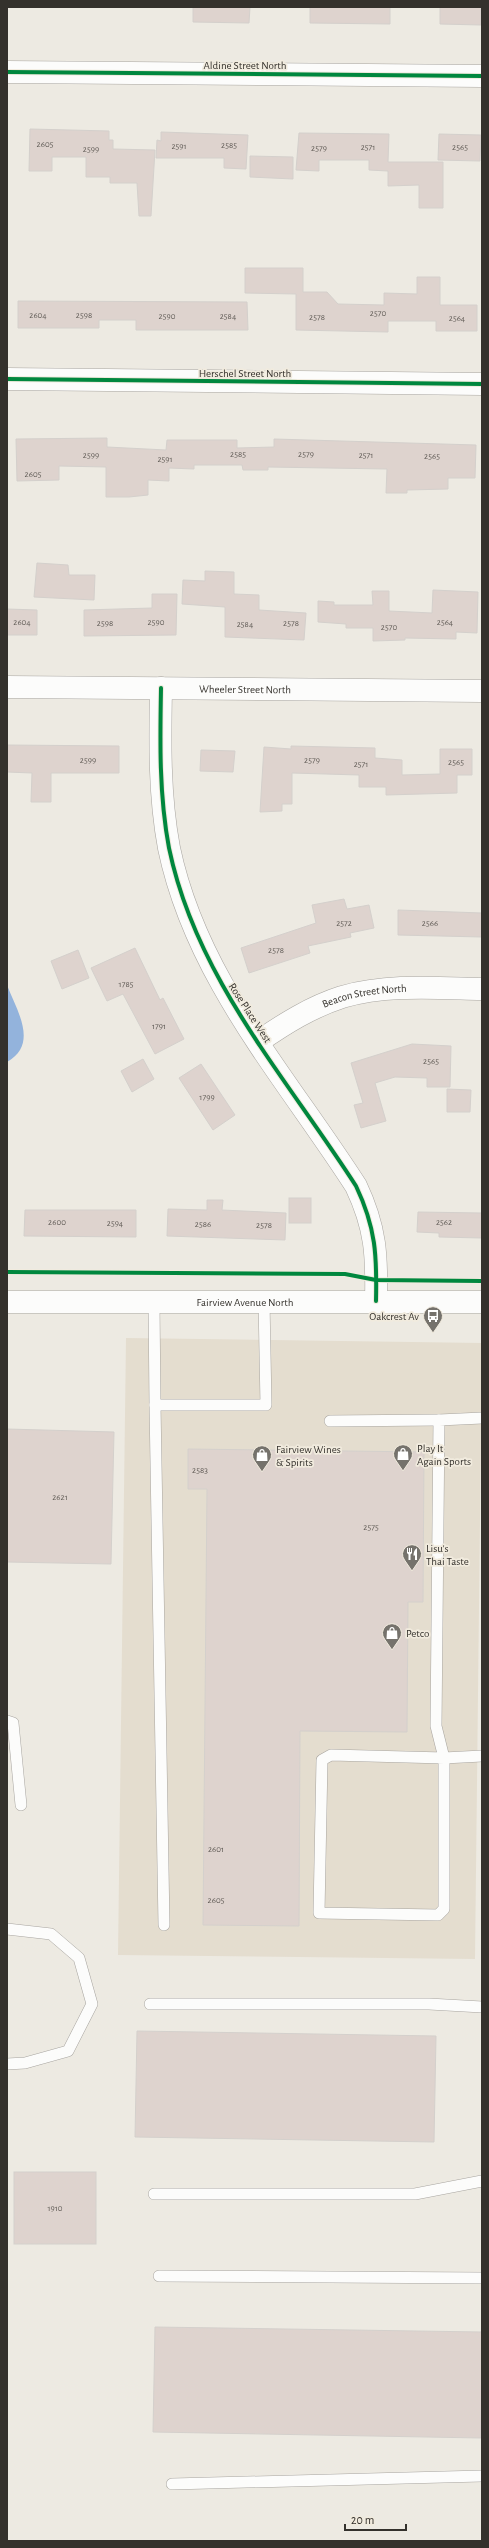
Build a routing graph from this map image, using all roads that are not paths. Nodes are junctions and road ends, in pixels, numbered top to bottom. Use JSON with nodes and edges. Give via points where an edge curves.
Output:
{"nodes":[{"id":1,"x":7,"y":72,"type":"edge"},
{"id":2,"x":482,"y":76,"type":"edge"},
{"id":3,"x":7,"y":380,"type":"edge"},
{"id":4,"x":482,"y":384,"type":"edge"},
{"id":5,"x":7,"y":687,"type":"edge"},
{"id":6,"x":161,"y":688,"type":"junction"},
{"id":7,"x":482,"y":691,"type":"edge"},
{"id":8,"x":482,"y":989,"type":"edge"},
{"id":9,"x":258,"y":1042,"type":"junction"},
{"id":10,"x":7,"y":1302,"type":"edge"},
{"id":11,"x":154,"y":1302,"type":"junction"},
{"id":12,"x":264,"y":1302,"type":"junction"},
{"id":13,"x":376,"y":1302,"type":"junction"},
{"id":14,"x":482,"y":1302,"type":"edge"},
{"id":15,"x":155,"y":1404,"type":"junction"},
{"id":16,"x":482,"y":1418,"type":"edge"},
{"id":17,"x":439,"y":1420,"type":"junction"},
{"id":18,"x":330,"y":1421,"type":"dead end"},
{"id":19,"x":7,"y":1721,"type":"edge"},
{"id":20,"x":482,"y":1756,"type":"edge"},
{"id":21,"x":444,"y":1758,"type":"junction"},
{"id":22,"x":21,"y":1806,"type":"dead end"},
{"id":23,"x":164,"y":1925,"type":"dead end"},
{"id":24,"x":7,"y":1929,"type":"edge"},
{"id":25,"x":150,"y":2004,"type":"dead end"},
{"id":26,"x":482,"y":2007,"type":"edge"},
{"id":27,"x":7,"y":2064,"type":"edge"},
{"id":28,"x":482,"y":2181,"type":"edge"},
{"id":29,"x":154,"y":2194,"type":"dead end"},
{"id":30,"x":159,"y":2276,"type":"dead end"},
{"id":31,"x":482,"y":2278,"type":"edge"},
{"id":32,"x":482,"y":2476,"type":"edge"},
{"id":33,"x":172,"y":2484,"type":"dead end"}],
"edges":[{"from":1,"to":2,"type":"street","name":"Aldine Street North"},
{"from":3,"to":4,"type":"street","name":"Herschel Street North"},
{"from":5,"to":6,"type":"street","name":"Wheeler Street North"},
{"from":6,"to":7,"type":"street","name":"Wheeler Street North"},
{"from":6,"to":9,"type":"street","name":"Rose Place West","via":[[162,799],[169,847],[182,895],[199,941],[217,978]]},
{"from":8,"to":9,"type":"street","name":"Beacon Street North","via":[[374,990],[341,998],[309,1010]]},
{"from":9,"to":13,"type":"street","name":"Rose Place West","via":[[350,1177],[367,1210],[374,1236]]},
{"from":10,"to":11,"type":"street","name":"Fairview Avenue North"},
{"from":11,"to":12,"type":"street","name":"Fairview Avenue North"},
{"from":11,"to":15,"type":"lane"},
{"from":12,"to":13,"type":"street","name":"Fairview Avenue North"},
{"from":12,"to":15,"type":"lane","via":[[266,1404]]},
{"from":13,"to":14,"type":"street","name":"Fairview Avenue North"},
{"from":15,"to":23,"type":"lane"},
{"from":16,"to":17,"type":"lane"},
{"from":17,"to":18,"type":"lane"},
{"from":17,"to":21,"type":"lane","via":[[436,1726]]},
{"from":19,"to":22,"type":"lane","via":[[12,1723]]},
{"from":20,"to":21,"type":"lane"},
{"from":21,"to":21,"type":"lane","via":[[444,1909],[438,1915],[319,1913],[322,1760],[331,1755]]},
{"from":24,"to":27,"type":"lane","via":[[51,1934],[79,1958],[92,2004],[68,2051],[25,2063]]},
{"from":25,"to":26,"type":"lane","via":[[429,2004]]},
{"from":28,"to":29,"type":"lane","via":[[415,2194]]},
{"from":30,"to":31,"type":"lane"},
{"from":32,"to":33,"type":"lane"}]}
